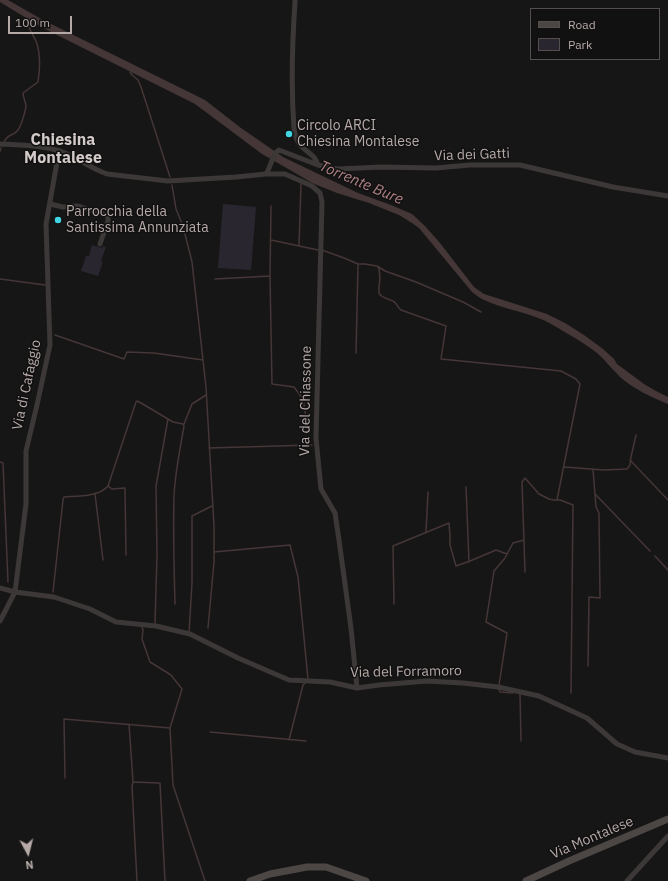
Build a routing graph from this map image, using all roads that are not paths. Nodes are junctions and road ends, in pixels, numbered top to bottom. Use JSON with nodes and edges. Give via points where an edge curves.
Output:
{"nodes":[{"id":1,"x":295,"y":0,"type":"edge"},
{"id":2,"x":0,"y":144,"type":"edge"},
{"id":3,"x":59,"y":151,"type":"junction"},
{"id":4,"x":318,"y":164,"type":"junction"},
{"id":5,"x":266,"y":174,"type":"junction"},
{"id":6,"x":668,"y":196,"type":"edge"},
{"id":7,"x":50,"y":204,"type":"junction"},
{"id":8,"x":100,"y":244,"type":"dead end"},
{"id":9,"x":0,"y":588,"type":"edge"},
{"id":10,"x":15,"y":592,"type":"junction"},
{"id":11,"x":0,"y":621,"type":"edge"},
{"id":12,"x":357,"y":688,"type":"junction"},
{"id":13,"x":668,"y":758,"type":"edge"},
{"id":14,"x":668,"y":819,"type":"edge"},
{"id":15,"x":668,"y":836,"type":"edge"},
{"id":16,"x":250,"y":881,"type":"edge"},
{"id":17,"x":366,"y":881,"type":"edge"},
{"id":18,"x":526,"y":881,"type":"edge"},
{"id":19,"x":627,"y":881,"type":"edge"}],
"edges":[{"from":1,"to":4,"type":"street","via":[[295,133],[299,145],[316,158]]},
{"from":2,"to":3,"type":"street","name":"Via del Chiassone","via":[[28,145]]},
{"from":3,"to":5,"type":"street","name":"Via del Chiassone","via":[[107,174],[164,181]]},
{"from":3,"to":7,"type":"street","name":"Via di Cafaggio"},
{"from":4,"to":5,"type":"street","name":"Via dei Gatti","via":[[280,150]]},
{"from":4,"to":6,"type":"street","name":"Via dei Gatti","via":[[338,169],[520,166],[613,187]]},
{"from":5,"to":12,"type":"street","name":"Via del Chiassone","via":[[285,174],[312,186],[320,193],[322,202],[317,460],[321,490],[335,513]]},
{"from":7,"to":8,"type":"street","via":[[63,207],[77,206],[107,215],[108,221]]},
{"from":7,"to":10,"type":"street","name":"Via di Cafaggio","via":[[46,226],[50,345],[26,451],[26,504]]},
{"from":9,"to":10,"type":"street","name":"Via del Forramoro"},
{"from":10,"to":11,"type":"street","name":"Via di Cafaggio"},
{"from":10,"to":12,"type":"street","name":"Via del Forramoro","via":[[54,597],[90,609],[116,622],[156,626],[190,634],[289,680],[330,682]]},
{"from":12,"to":13,"type":"street","name":"Via del Forramoro","via":[[426,681],[463,682],[540,696],[587,718],[617,744],[635,752]]},
{"from":14,"to":18,"type":"main road","name":"Via Montalese"},
{"from":15,"to":19,"type":"street"},
{"from":16,"to":17,"type":"main road","via":[[270,874],[307,867],[326,867]]}]}
